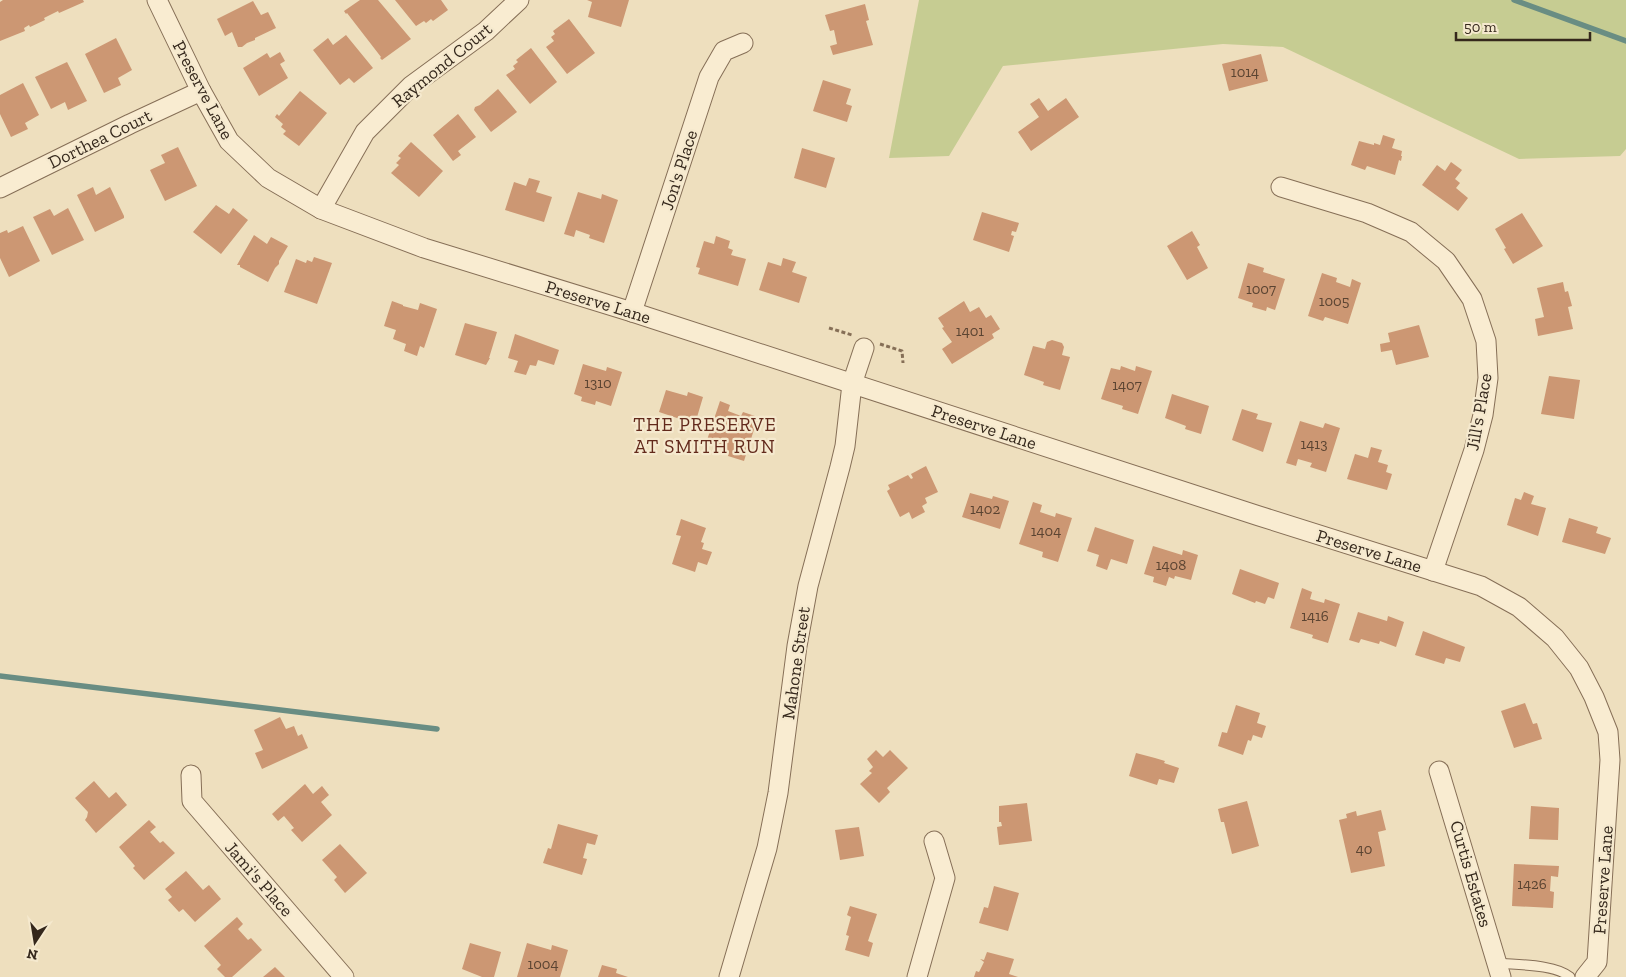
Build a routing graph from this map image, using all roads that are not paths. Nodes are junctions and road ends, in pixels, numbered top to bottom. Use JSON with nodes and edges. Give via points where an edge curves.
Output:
{"nodes":[{"id":1,"x":157,"y":0,"type":"edge"},
{"id":2,"x":519,"y":0,"type":"edge"},
{"id":3,"x":744,"y":43,"type":"dead end"},
{"id":4,"x":201,"y":91,"type":"junction"},
{"id":5,"x":1281,"y":187,"type":"dead end"},
{"id":6,"x":0,"y":188,"type":"edge"},
{"id":7,"x":322,"y":209,"type":"junction"},
{"id":8,"x":632,"y":312,"type":"junction"},
{"id":9,"x":864,"y":348,"type":"dead end"},
{"id":10,"x":852,"y":384,"type":"junction"},
{"id":11,"x":1433,"y":571,"type":"junction"},
{"id":12,"x":1439,"y":771,"type":"dead end"},
{"id":13,"x":191,"y":774,"type":"dead end"},
{"id":14,"x":934,"y":841,"type":"dead end"},
{"id":15,"x":1499,"y":970,"type":"edge"},
{"id":16,"x":344,"y":977,"type":"edge"},
{"id":17,"x":729,"y":977,"type":"edge"},
{"id":18,"x":916,"y":977,"type":"edge"},
{"id":19,"x":1570,"y":977,"type":"edge"},
{"id":20,"x":1586,"y":977,"type":"edge"}],
"edges":[{"from":1,"to":4,"type":"street","name":"Preserve Lane"},
{"from":2,"to":7,"type":"street","name":"Raymond Court","via":[[486,31],[411,86],[365,132]]},
{"from":3,"to":8,"type":"street","name":"Jon's Place","via":[[724,51],[709,77]]},
{"from":4,"to":6,"type":"street","name":"Dorthea Court"},
{"from":4,"to":7,"type":"street","name":"Preserve Lane","via":[[229,141],[268,178]]},
{"from":5,"to":11,"type":"street","name":"Jill's Place","via":[[1367,214],[1411,232],[1446,261],[1472,299],[1486,341],[1488,378],[1483,416]]},
{"from":7,"to":8,"type":"street","name":"Preserve Lane","via":[[424,248]]},
{"from":8,"to":10,"type":"street","name":"Preserve Lane"},
{"from":9,"to":10,"type":"street","name":"Mahone Street"},
{"from":10,"to":11,"type":"street","name":"Preserve Lane"},
{"from":10,"to":17,"type":"street","name":"Mahone Street","via":[[844,453],[810,578],[797,646],[776,802],[755,891]]},
{"from":11,"to":20,"type":"street","name":"Preserve Lane","via":[[1481,586],[1519,607],[1555,638],[1579,668],[1608,732],[1610,760],[1597,962]]},
{"from":12,"to":15,"type":"street","name":"Curtis Estates"},
{"from":13,"to":16,"type":"street","name":"Jami's Place","via":[[192,801]]},
{"from":14,"to":18,"type":"street","via":[[945,878]]},
{"from":15,"to":19,"type":"lane","via":[[1535,966],[1564,972]]}]}
